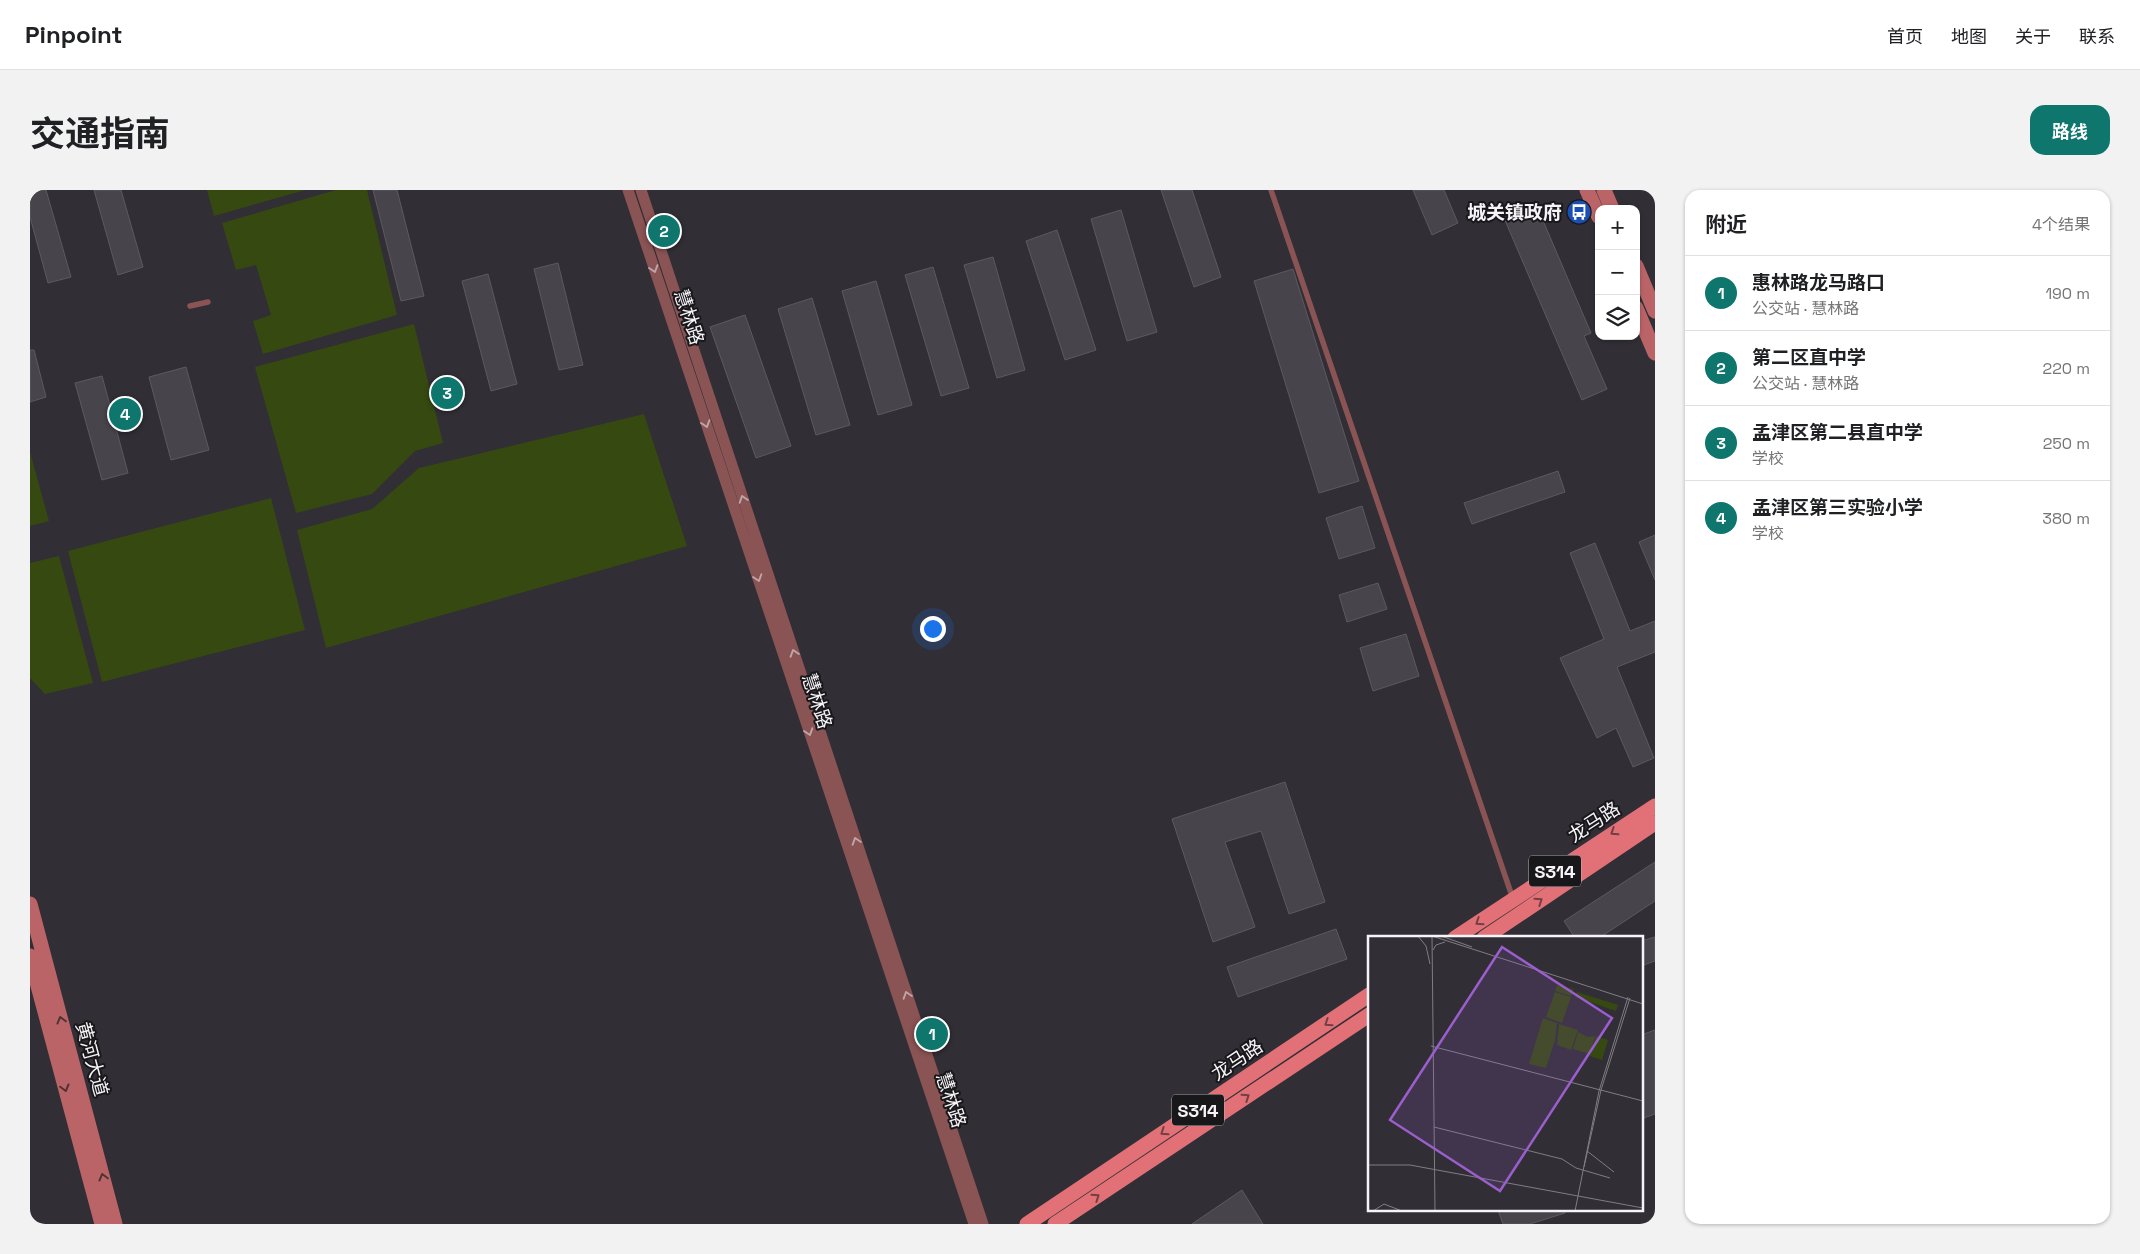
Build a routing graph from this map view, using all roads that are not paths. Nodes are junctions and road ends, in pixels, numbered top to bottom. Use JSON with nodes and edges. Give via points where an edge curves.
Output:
{"nodes":[{"id":1,"x":628,"y":190,"type":"edge"},
{"id":2,"x":641,"y":190,"type":"edge"},
{"id":3,"x":1271,"y":190,"type":"edge"},
{"id":4,"x":1587,"y":190,"type":"edge"},
{"id":5,"x":1604,"y":190,"type":"edge"},
{"id":6,"x":1610,"y":205,"type":"edge"},
{"id":7,"x":1595,"y":209,"type":"edge"},
{"id":8,"x":1640,"y":275,"type":"edge"},
{"id":9,"x":208,"y":302,"type":"dead end"},
{"id":10,"x":190,"y":306,"type":"dead end"},
{"id":11,"x":1655,"y":311,"type":"edge"},
{"id":12,"x":1640,"y":317,"type":"edge"},
{"id":13,"x":1655,"y":353,"type":"edge"},
{"id":14,"x":1655,"y":806,"type":"edge"},
{"id":15,"x":1655,"y":823,"type":"edge"},
{"id":16,"x":1513,"y":899,"type":"junction"},
{"id":17,"x":30,"y":904,"type":"edge"},
{"id":18,"x":1458,"y":936,"type":"edge"},
{"id":19,"x":1487,"y":936,"type":"edge"},
{"id":20,"x":30,"y":956,"type":"edge"},
{"id":21,"x":1368,"y":996,"type":"edge"},
{"id":22,"x":1368,"y":1016,"type":"edge"},
{"id":23,"x":102,"y":1224,"type":"edge"},
{"id":24,"x":115,"y":1224,"type":"edge"},
{"id":25,"x":974,"y":1224,"type":"edge"},
{"id":26,"x":983,"y":1224,"type":"edge"},
{"id":27,"x":1027,"y":1224,"type":"edge"},
{"id":28,"x":1055,"y":1224,"type":"edge"}],
"edges":[{"from":1,"to":25,"type":"street","name":"慧林路","one_way":true},
{"from":26,"to":2,"type":"street","name":"慧林路","one_way":true},
{"from":3,"to":16,"type":"lane"},
{"from":4,"to":7,"type":"main road"},
{"from":5,"to":6,"type":"main road"},
{"from":8,"to":11,"type":"main road"},
{"from":9,"to":10,"type":"lane"},
{"from":12,"to":13,"type":"main road"},
{"from":14,"to":16,"type":"main road","name":"龙马路","number":"S314","one_way":true},
{"from":19,"to":15,"type":"main road","name":"龙马路","number":"S314","one_way":true},
{"from":16,"to":18,"type":"main road","name":"龙马路","number":"S314","one_way":true},
{"from":24,"to":17,"type":"main road","name":"黄河大道","one_way":true},
{"from":20,"to":23,"type":"main road","name":"黄河大道","one_way":true},
{"from":21,"to":27,"type":"main road","name":"龙马路","number":"S314","one_way":true},
{"from":28,"to":22,"type":"main road","name":"龙马路","number":"S314","one_way":true}]}
